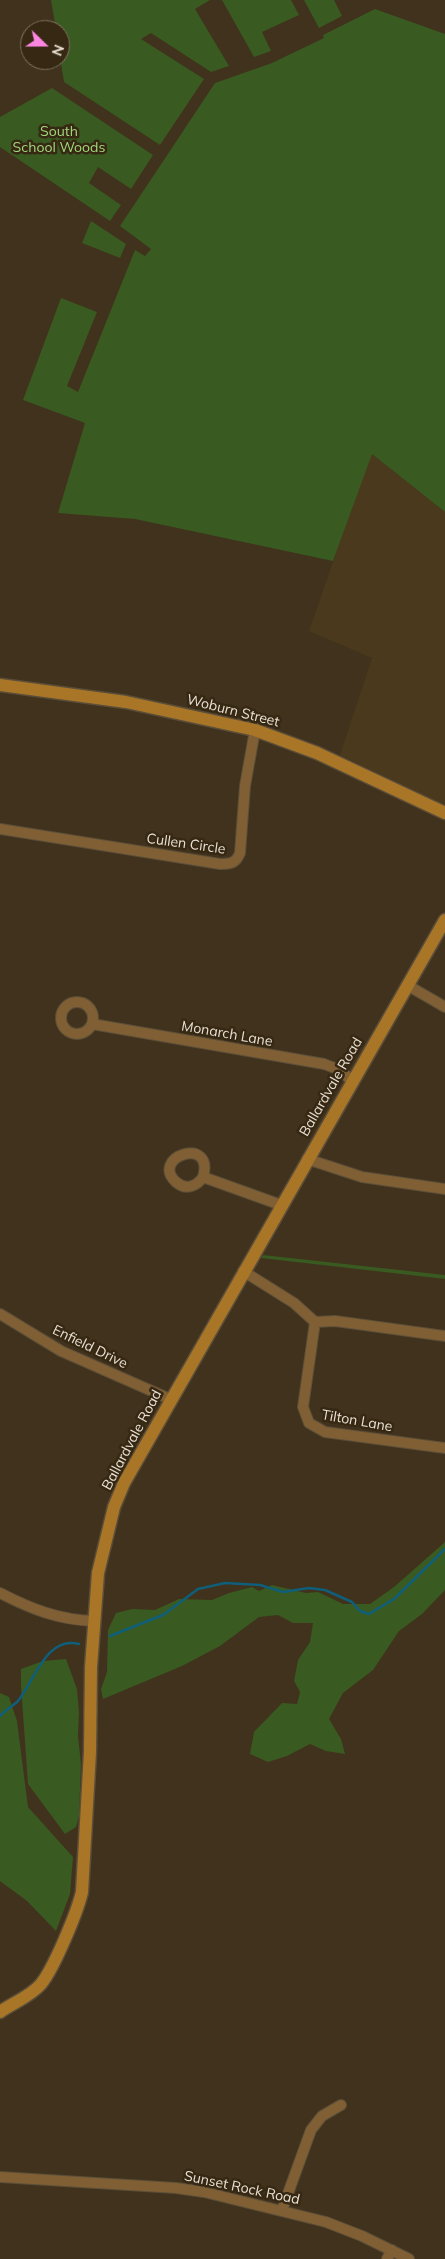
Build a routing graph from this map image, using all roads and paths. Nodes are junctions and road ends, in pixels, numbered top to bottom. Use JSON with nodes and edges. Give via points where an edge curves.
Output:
{"nodes":[{"id":1,"x":0,"y":685,"type":"edge"},
{"id":2,"x":255,"y":730,"type":"junction"},
{"id":3,"x":445,"y":813,"type":"edge"},
{"id":4,"x":0,"y":829,"type":"edge"},
{"id":5,"x":445,"y":920,"type":"edge"},
{"id":6,"x":407,"y":985,"type":"junction"},
{"id":7,"x":445,"y":1007,"type":"edge"},
{"id":8,"x":92,"y":1024,"type":"dead end"},
{"id":9,"x":352,"y":1081,"type":"junction"},
{"id":10,"x":307,"y":1159,"type":"junction"},
{"id":11,"x":203,"y":1177,"type":"dead end"},
{"id":12,"x":445,"y":1190,"type":"edge"},
{"id":13,"x":281,"y":1206,"type":"junction"},
{"id":14,"x":243,"y":1271,"type":"junction"},
{"id":15,"x":0,"y":1314,"type":"edge"},
{"id":16,"x":316,"y":1322,"type":"junction"},
{"id":17,"x":445,"y":1336,"type":"edge"},
{"id":18,"x":170,"y":1400,"type":"junction"},
{"id":19,"x":445,"y":1448,"type":"edge"},
{"id":20,"x":0,"y":1593,"type":"edge"},
{"id":21,"x":94,"y":1621,"type":"junction"},
{"id":22,"x":0,"y":2012,"type":"edge"},
{"id":23,"x":341,"y":2105,"type":"dead end"},
{"id":24,"x":0,"y":2178,"type":"edge"},
{"id":25,"x":282,"y":2210,"type":"junction"},
{"id":26,"x":390,"y":2254,"type":"edge"},
{"id":27,"x":409,"y":2259,"type":"edge"}],
"edges":[{"from":1,"to":2,"type":"street","name":"Woburn Street","via":[[126,702]]},
{"from":2,"to":3,"type":"street","name":"Woburn Street","via":[[317,753]]},
{"from":2,"to":4,"type":"street","name":"Cullen Circle","via":[[245,786],[241,846],[237,860],[231,864]]},
{"from":5,"to":6,"type":"street","name":"Ballardvale Road"},
{"from":6,"to":7,"type":"street"},
{"from":6,"to":9,"type":"street","name":"Ballardvale Road"},
{"from":8,"to":9,"type":"street","name":"Monarch Lane","via":[[324,1064],[340,1070]]},
{"from":9,"to":10,"type":"street","name":"Ballardvale Road"},
{"from":10,"to":12,"type":"street","via":[[362,1177]]},
{"from":10,"to":13,"type":"street","name":"Ballardvale Road"},
{"from":11,"to":13,"type":"street"},
{"from":13,"to":14,"type":"street","name":"Ballardvale Road"},
{"from":14,"to":16,"type":"street","via":[[294,1303]]},
{"from":14,"to":18,"type":"street","name":"Ballardvale Road"},
{"from":15,"to":18,"type":"street","name":"Enfield Drive","via":[[61,1351]]},
{"from":16,"to":17,"type":"street","via":[[335,1321]]},
{"from":16,"to":19,"type":"street","name":"Tilton Lane","via":[[303,1407],[309,1423],[325,1432]]},
{"from":18,"to":21,"type":"street","name":"Ballardvale Road","via":[[133,1464],[114,1507],[98,1574]]},
{"from":20,"to":21,"type":"street","via":[[36,1611]]},
{"from":21,"to":22,"type":"street","name":"Ballardvale Road","via":[[82,1892],[44,1979],[33,1991]]},
{"from":23,"to":25,"type":"street","via":[[322,2116],[311,2130]]},
{"from":24,"to":25,"type":"street","name":"Sunset Rock Road","via":[[194,2189]]},
{"from":25,"to":26,"type":"street","name":"Sunset Rock Road","via":[[340,2227]]},
{"from":26,"to":27,"type":"street","name":"Sunset Rock Road"}]}
